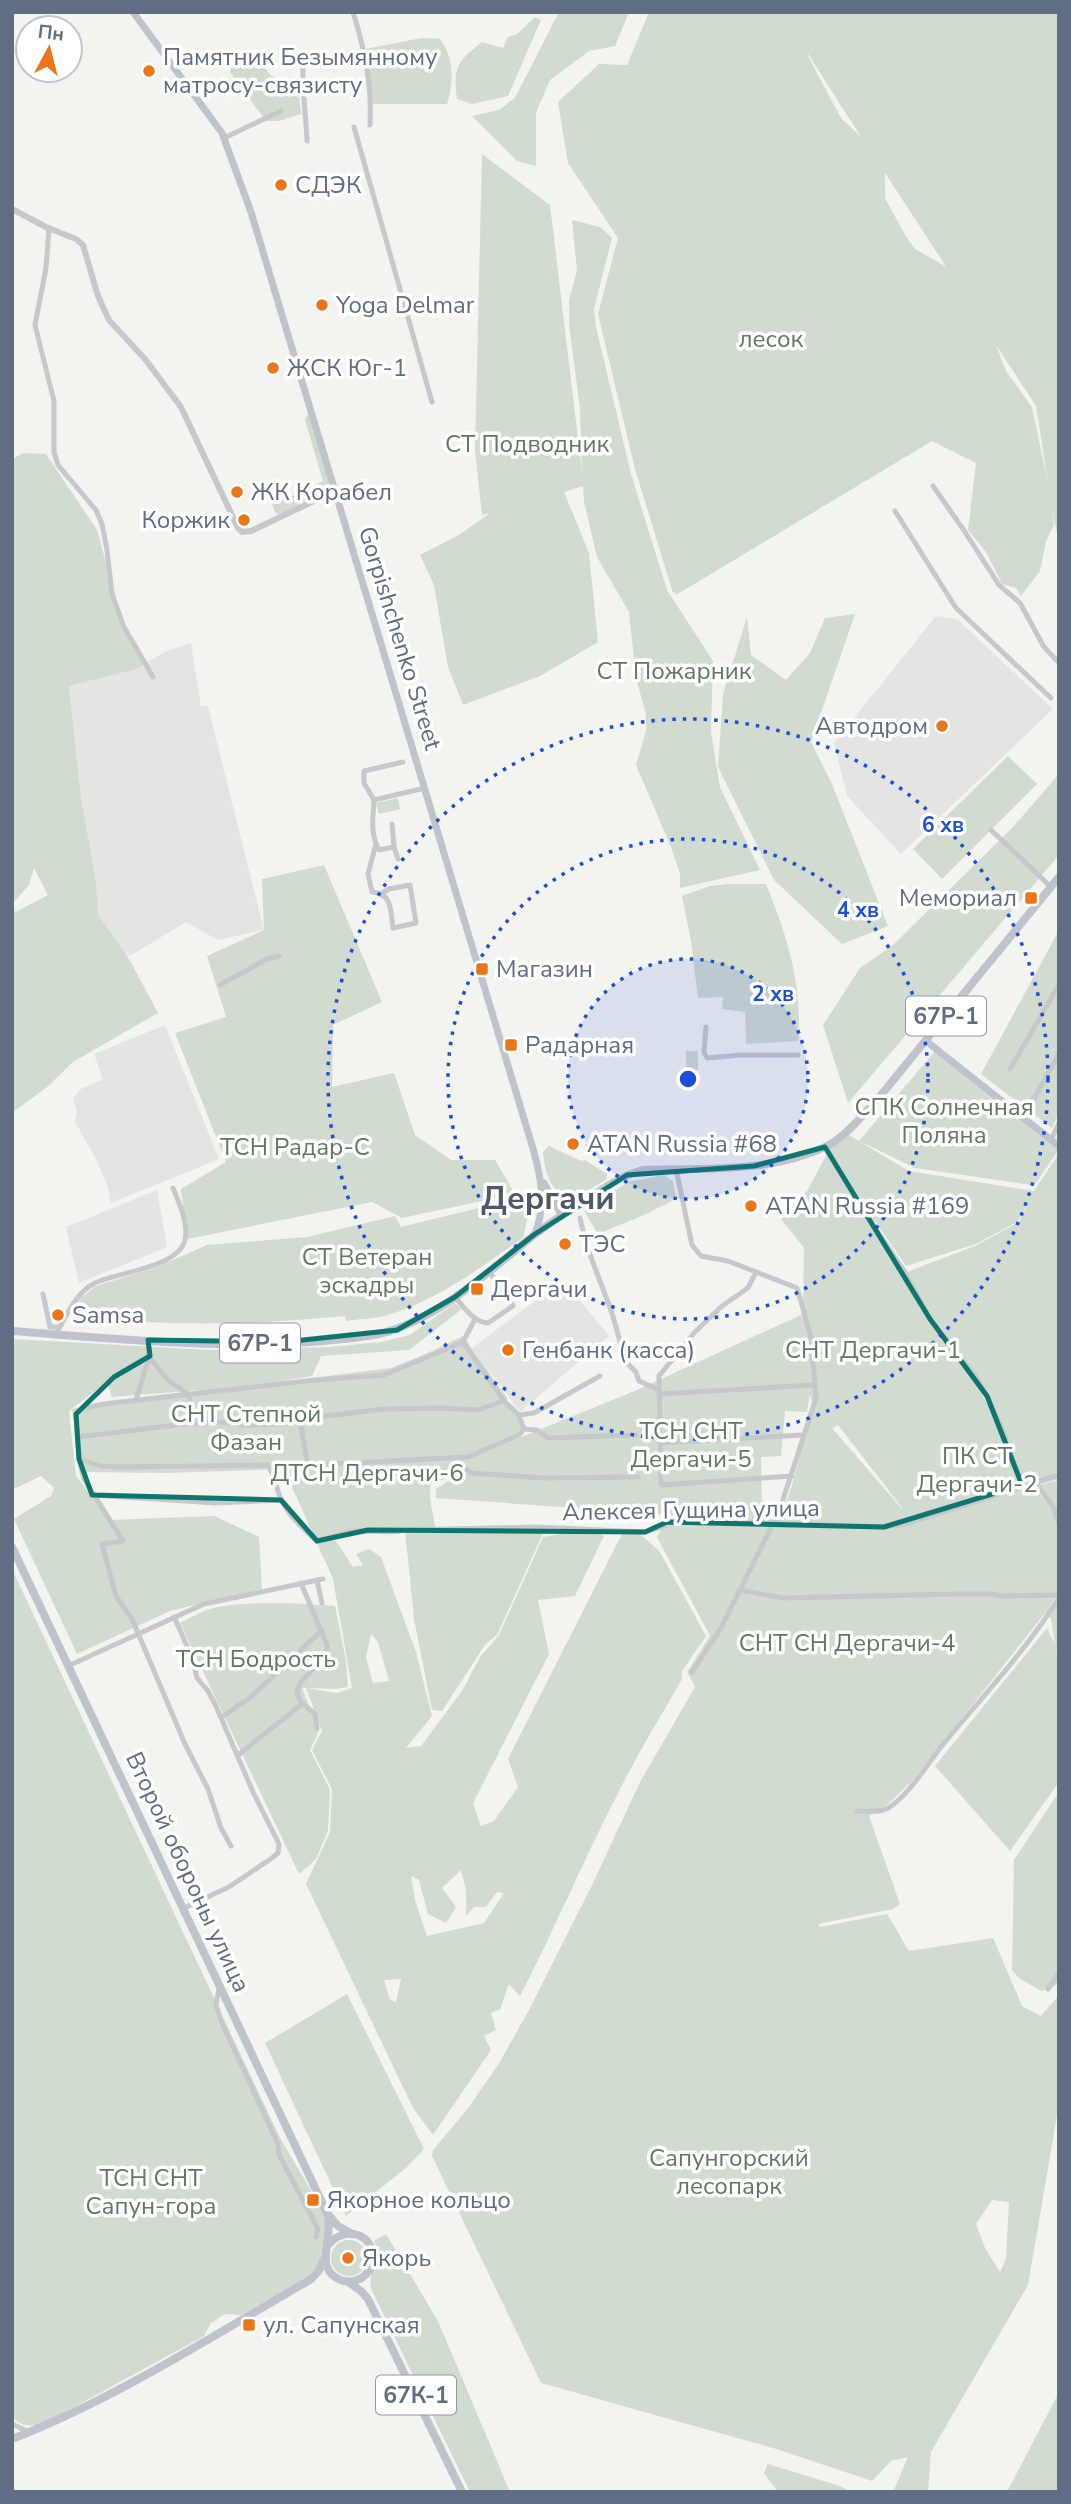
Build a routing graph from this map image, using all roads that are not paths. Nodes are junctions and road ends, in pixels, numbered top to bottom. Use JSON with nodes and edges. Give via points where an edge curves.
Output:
{"nodes":[{"id":1,"x":133,"y":12,"type":"edge"},
{"id":2,"x":353,"y":12,"type":"edge"},
{"id":3,"x":303,"y":65,"type":"dead end"},
{"id":4,"x":281,"y":111,"type":"dead end"},
{"id":5,"x":369,"y":125,"type":"dead end"},
{"id":6,"x":354,"y":127,"type":"dead end"},
{"id":7,"x":224,"y":138,"type":"junction"},
{"id":8,"x":307,"y":141,"type":"dead end"},
{"id":9,"x":12,"y":209,"type":"edge"},
{"id":10,"x":49,"y":229,"type":"junction"},
{"id":11,"x":432,"y":402,"type":"dead end"},
{"id":12,"x":933,"y":486,"type":"dead end"},
{"id":13,"x":335,"y":491,"type":"junction"},
{"id":14,"x":895,"y":511,"type":"dead end"},
{"id":15,"x":1059,"y":663,"type":"edge"},
{"id":16,"x":153,"y":677,"type":"dead end"},
{"id":17,"x":1051,"y":698,"type":"dead end"},
{"id":18,"x":403,"y":761,"type":"dead end"},
{"id":19,"x":425,"y":788,"type":"junction"},
{"id":20,"x":374,"y":800,"type":"junction"},
{"id":21,"x":392,"y":824,"type":"dead end"},
{"id":22,"x":991,"y":830,"type":"dead end"},
{"id":23,"x":376,"y":844,"type":"junction"},
{"id":24,"x":394,"y":847,"type":"junction"},
{"id":25,"x":398,"y":859,"type":"dead end"},
{"id":26,"x":1059,"y":877,"type":"edge"},
{"id":27,"x":1051,"y":887,"type":"junction"},
{"id":28,"x":382,"y":893,"type":"junction"},
{"id":29,"x":279,"y":956,"type":"dead end"},
{"id":30,"x":220,"y":985,"type":"dead end"},
{"id":31,"x":1059,"y":985,"type":"edge"},
{"id":32,"x":706,"y":1027,"type":"dead end"},
{"id":33,"x":926,"y":1041,"type":"junction"},
{"id":34,"x":1059,"y":1054,"type":"edge"},
{"id":35,"x":798,"y":1055,"type":"dead end"},
{"id":36,"x":1010,"y":1069,"type":"dead end"},
{"id":37,"x":1023,"y":1118,"type":"junction"},
{"id":38,"x":1059,"y":1123,"type":"edge"},
{"id":39,"x":1051,"y":1140,"type":"junction"},
{"id":40,"x":1059,"y":1146,"type":"edge"},
{"id":41,"x":825,"y":1147,"type":"junction"},
{"id":42,"x":676,"y":1169,"type":"junction"},
{"id":43,"x":173,"y":1188,"type":"dead end"},
{"id":44,"x":548,"y":1196,"type":"junction"},
{"id":45,"x":587,"y":1199,"type":"junction"},
{"id":46,"x":545,"y":1210,"type":"junction"},
{"id":47,"x":558,"y":1215,"type":"junction"},
{"id":48,"x":580,"y":1218,"type":"dead end"},
{"id":49,"x":535,"y":1234,"type":"junction"},
{"id":50,"x":489,"y":1271,"type":"junction"},
{"id":51,"x":756,"y":1272,"type":"junction"},
{"id":52,"x":43,"y":1294,"type":"dead end"},
{"id":53,"x":455,"y":1297,"type":"junction"},
{"id":54,"x":475,"y":1319,"type":"junction"},
{"id":55,"x":12,"y":1331,"type":"edge"},
{"id":56,"x":58,"y":1331,"type":"junction"},
{"id":57,"x":148,"y":1340,"type":"junction"},
{"id":58,"x":463,"y":1342,"type":"junction"},
{"id":59,"x":149,"y":1357,"type":"junction"},
{"id":60,"x":600,"y":1376,"type":"dead end"},
{"id":61,"x":814,"y":1385,"type":"junction"},
{"id":62,"x":659,"y":1392,"type":"junction"},
{"id":63,"x":189,"y":1395,"type":"junction"},
{"id":64,"x":136,"y":1400,"type":"junction"},
{"id":65,"x":504,"y":1401,"type":"junction"},
{"id":66,"x":80,"y":1411,"type":"junction"},
{"id":67,"x":519,"y":1415,"type":"junction"},
{"id":68,"x":300,"y":1420,"type":"junction"},
{"id":69,"x":193,"y":1423,"type":"junction"},
{"id":70,"x":524,"y":1429,"type":"junction"},
{"id":71,"x":636,"y":1435,"type":"dead end"},
{"id":72,"x":804,"y":1435,"type":"junction"},
{"id":73,"x":77,"y":1437,"type":"junction"},
{"id":74,"x":660,"y":1443,"type":"junction"},
{"id":75,"x":79,"y":1459,"type":"junction"},
{"id":76,"x":466,"y":1469,"type":"dead end"},
{"id":77,"x":1059,"y":1475,"type":"edge"},
{"id":78,"x":792,"y":1476,"type":"junction"},
{"id":79,"x":638,"y":1477,"type":"dead end"},
{"id":80,"x":1034,"y":1482,"type":"junction"},
{"id":81,"x":1023,"y":1485,"type":"junction"},
{"id":82,"x":92,"y":1494,"type":"junction"},
{"id":83,"x":281,"y":1500,"type":"junction"},
{"id":84,"x":774,"y":1523,"type":"junction"},
{"id":85,"x":1059,"y":1524,"type":"edge"},
{"id":86,"x":12,"y":1547,"type":"edge"},
{"id":87,"x":302,"y":1583,"type":"junction"},
{"id":88,"x":739,"y":1590,"type":"junction"},
{"id":89,"x":1059,"y":1596,"type":"edge"},
{"id":90,"x":322,"y":1603,"type":"dead end"},
{"id":91,"x":174,"y":1617,"type":"junction"},
{"id":92,"x":322,"y":1630,"type":"junction"},
{"id":93,"x":137,"y":1635,"type":"junction"},
{"id":94,"x":68,"y":1665,"type":"junction"},
{"id":95,"x":692,"y":1672,"type":"dead end"},
{"id":96,"x":302,"y":1704,"type":"junction"},
{"id":97,"x":222,"y":1717,"type":"junction"},
{"id":98,"x":317,"y":1728,"type":"dead end"},
{"id":99,"x":238,"y":1755,"type":"junction"},
{"id":100,"x":857,"y":1811,"type":"dead end"},
{"id":101,"x":231,"y":1846,"type":"dead end"},
{"id":102,"x":184,"y":1908,"type":"junction"},
{"id":103,"x":1059,"y":1973,"type":"edge"},
{"id":104,"x":220,"y":1985,"type":"junction"},
{"id":105,"x":1048,"y":1989,"type":"dead end"},
{"id":106,"x":327,"y":2213,"type":"junction"},
{"id":107,"x":352,"y":2234,"type":"junction"},
{"id":108,"x":316,"y":2237,"type":"dead end"},
{"id":109,"x":328,"y":2244,"type":"junction"},
{"id":110,"x":325,"y":2258,"type":"junction"},
{"id":111,"x":368,"y":2273,"type":"junction"},
{"id":112,"x":335,"y":2278,"type":"junction"},
{"id":113,"x":310,"y":2280,"type":"junction"},
{"id":114,"x":348,"y":2282,"type":"junction"},
{"id":115,"x":368,"y":2299,"type":"junction"},
{"id":116,"x":12,"y":2424,"type":"edge"},
{"id":117,"x":30,"y":2432,"type":"junction"},
{"id":118,"x":12,"y":2439,"type":"edge"},
{"id":119,"x":462,"y":2492,"type":"edge"}],
"edges":[{"from":1,"to":7,"type":"main road","name":"Gorpishchenko Street"},
{"from":2,"to":5,"type":"street","via":[[365,49]]},
{"from":3,"to":8,"type":"street"},
{"from":4,"to":7,"type":"street"},
{"from":6,"to":11,"type":"street"},
{"from":7,"to":13,"type":"main road","name":"Gorpishchenko Street","via":[[251,212]]},
{"from":9,"to":10,"type":"street"},
{"from":10,"to":13,"type":"street","via":[[83,244],[109,320],[181,407],[242,532]]},
{"from":10,"to":16,"type":"street","via":[[35,325],[54,401],[54,452],[58,465],[96,510],[124,628]]},
{"from":12,"to":15,"type":"street","via":[[999,585],[1020,603],[1044,647]]},
{"from":13,"to":19,"type":"main road","name":"Gorpishchenko Street"},
{"from":14,"to":17,"type":"street","via":[[956,608]]},
{"from":18,"to":20,"type":"street","via":[[364,771],[363,783]]},
{"from":19,"to":20,"type":"street"},
{"from":19,"to":44,"type":"main road","name":"Gorpishchenko Street"},
{"from":20,"to":23,"type":"street"},
{"from":21,"to":24,"type":"street"},
{"from":22,"to":27,"type":"street"},
{"from":23,"to":24,"type":"street","via":[[379,850]]},
{"from":23,"to":28,"type":"street","via":[[368,874],[372,892]]},
{"from":24,"to":25,"type":"street"},
{"from":26,"to":27,"type":"main road","number":"67Р-1"},
{"from":27,"to":33,"type":"main road","number":"67Р-1"},
{"from":28,"to":28,"type":"street","via":[[388,898],[393,928],[416,923],[410,885]]},
{"from":29,"to":30,"type":"street"},
{"from":31,"to":36,"type":"street"},
{"from":32,"to":35,"type":"street","via":[[707,1058]]},
{"from":33,"to":37,"type":"main road"},
{"from":33,"to":41,"type":"main road","number":"67Р-1","via":[[850,1128]]},
{"from":34,"to":37,"type":"street"},
{"from":37,"to":39,"type":"main road"},
{"from":38,"to":39,"type":"street"},
{"from":39,"to":40,"type":"main road"},
{"from":41,"to":42,"type":"main road","number":"67Р-1","via":[[754,1166]]},
{"from":41,"to":81,"type":"street","via":[[930,1319],[976,1377]]},
{"from":42,"to":45,"type":"main road","number":"67Р-1","via":[[627,1175]]},
{"from":42,"to":51,"type":"street","via":[[692,1245],[701,1256]]},
{"from":43,"to":56,"type":"street","via":[[185,1234],[175,1255],[95,1283],[78,1297]]},
{"from":44,"to":45,"type":"main road","via":[[568,1202]]},
{"from":44,"to":46,"type":"main road"},
{"from":44,"to":47,"type":"main road","name":"Gorpishchenko Street"},
{"from":44,"to":49,"type":"main road","name":"Gorpishchenko Street"},
{"from":45,"to":47,"type":"main road","number":"67Р-1"},
{"from":46,"to":47,"type":"main road","via":[[547,1216]]},
{"from":46,"to":47,"type":"main road","via":[[551,1203]]},
{"from":47,"to":49,"type":"main road","number":"67Р-1"},
{"from":48,"to":62,"type":"street","via":[[626,1362],[639,1381]]},
{"from":49,"to":50,"type":"main road","number":"67Р-1"},
{"from":50,"to":53,"type":"main road","number":"67Р-1"},
{"from":50,"to":54,"type":"street","via":[[513,1306],[488,1323]]},
{"from":51,"to":61,"type":"street","via":[[797,1288],[811,1337]]},
{"from":51,"to":62,"type":"street","via":[[748,1289],[695,1332],[659,1376]]},
{"from":52,"to":56,"type":"street","via":[[50,1327]]},
{"from":53,"to":54,"type":"street"},
{"from":53,"to":57,"type":"main road","number":"67Р-1","via":[[404,1327],[363,1337],[232,1344]]},
{"from":54,"to":58,"type":"street"},
{"from":55,"to":56,"type":"main road","number":"67Р-1"},
{"from":56,"to":57,"type":"main road","number":"67Р-1"},
{"from":57,"to":59,"type":"street"},
{"from":58,"to":63,"type":"street","via":[[384,1375]]},
{"from":58,"to":65,"type":"street"},
{"from":59,"to":63,"type":"street","via":[[168,1380]]},
{"from":59,"to":64,"type":"street"},
{"from":59,"to":66,"type":"street","via":[[114,1377]]},
{"from":60,"to":67,"type":"street","via":[[534,1413]]},
{"from":61,"to":62,"type":"street"},
{"from":61,"to":72,"type":"street","via":[[816,1398]]},
{"from":62,"to":74,"type":"street"},
{"from":63,"to":64,"type":"street"},
{"from":63,"to":69,"type":"street"},
{"from":64,"to":66,"type":"street"},
{"from":65,"to":67,"type":"street"},
{"from":65,"to":68,"type":"street","via":[[478,1410],[385,1409]]},
{"from":66,"to":73,"type":"street","via":[[76,1414]]},
{"from":67,"to":70,"type":"street"},
{"from":68,"to":69,"type":"street","via":[[284,1424]]},
{"from":68,"to":70,"type":"street","via":[[307,1461],[312,1465],[468,1457]]},
{"from":69,"to":73,"type":"street"},
{"from":70,"to":71,"type":"street","via":[[548,1437]]},
{"from":72,"to":74,"type":"street"},
{"from":72,"to":78,"type":"street"},
{"from":73,"to":75,"type":"street"},
{"from":74,"to":78,"type":"street","via":[[661,1485]]},
{"from":75,"to":82,"type":"street"},
{"from":75,"to":83,"type":"street","via":[[100,1466],[268,1465]]},
{"from":76,"to":79,"type":"street","via":[[542,1478]]},
{"from":77,"to":80,"type":"street","name":"Алексея Гущина улица"},
{"from":78,"to":84,"type":"street"},
{"from":80,"to":81,"type":"street","name":"Алексея Гущина улица"},
{"from":80,"to":85,"type":"street","via":[[1054,1508]]},
{"from":81,"to":84,"type":"street","name":"Алексея Гущина улица","via":[[884,1527]]},
{"from":82,"to":83,"type":"street","via":[[216,1503]]},
{"from":82,"to":93,"type":"street","via":[[123,1541],[102,1544],[116,1596]]},
{"from":83,"to":84,"type":"street","name":"Алексея Гущина улица","via":[[317,1541],[361,1531],[536,1528],[645,1532],[667,1522]]},
{"from":84,"to":88,"type":"street"},
{"from":86,"to":94,"type":"main road","name":"Второй обороны улица","number":"67К-1"},
{"from":87,"to":90,"type":"street","via":[[320,1580]]},
{"from":87,"to":91,"type":"street","via":[[214,1601]]},
{"from":87,"to":92,"type":"street"},
{"from":88,"to":89,"type":"street","via":[[783,1598]]},
{"from":88,"to":95,"type":"street"},
{"from":89,"to":100,"type":"street","via":[[1041,1628],[914,1783],[889,1807]]},
{"from":91,"to":93,"type":"street"},
{"from":91,"to":97,"type":"street","via":[[197,1678]]},
{"from":92,"to":96,"type":"street","via":[[327,1651],[299,1684]]},
{"from":92,"to":97,"type":"street"},
{"from":93,"to":94,"type":"street"},
{"from":93,"to":101,"type":"street"},
{"from":94,"to":102,"type":"main road","name":"Второй обороны улица","number":"67К-1"},
{"from":96,"to":98,"type":"street","via":[[315,1714]]},
{"from":96,"to":99,"type":"street"},
{"from":97,"to":99,"type":"street"},
{"from":99,"to":102,"type":"street","via":[[277,1837],[278,1853],[229,1887]]},
{"from":102,"to":104,"type":"main road","name":"Второй обороны улица","number":"67К-1"},
{"from":103,"to":105,"type":"street"},
{"from":104,"to":106,"type":"main road","name":"Второй обороны улица","number":"67К-1"},
{"from":104,"to":108,"type":"street","via":[[216,2005],[221,2021],[279,2155],[318,2230]]},
{"from":106,"to":107,"type":"main road","name":"Второй обороны улица","number":"67К-1"},
{"from":106,"to":109,"type":"main road","name":"Второй обороны улица","number":"67К-1"},
{"from":107,"to":109,"type":"main road","via":[[337,2236]]},
{"from":107,"to":111,"type":"main road","number":"67К-1","via":[[370,2246],[373,2258]]},
{"from":109,"to":110,"type":"main road","number":"67К-1"},
{"from":110,"to":112,"type":"main road"},
{"from":110,"to":113,"type":"main road"},
{"from":111,"to":114,"type":"main road"},
{"from":111,"to":115,"type":"main road","number":"67К-1"},
{"from":112,"to":113,"type":"main road"},
{"from":112,"to":114,"type":"main road","number":"67К-1"},
{"from":113,"to":117,"type":"main road","via":[[141,2378]]},
{"from":114,"to":115,"type":"main road","number":"67К-1"},
{"from":115,"to":119,"type":"main road","number":"67К-1"},
{"from":116,"to":117,"type":"street"},
{"from":117,"to":118,"type":"main road"}]}
